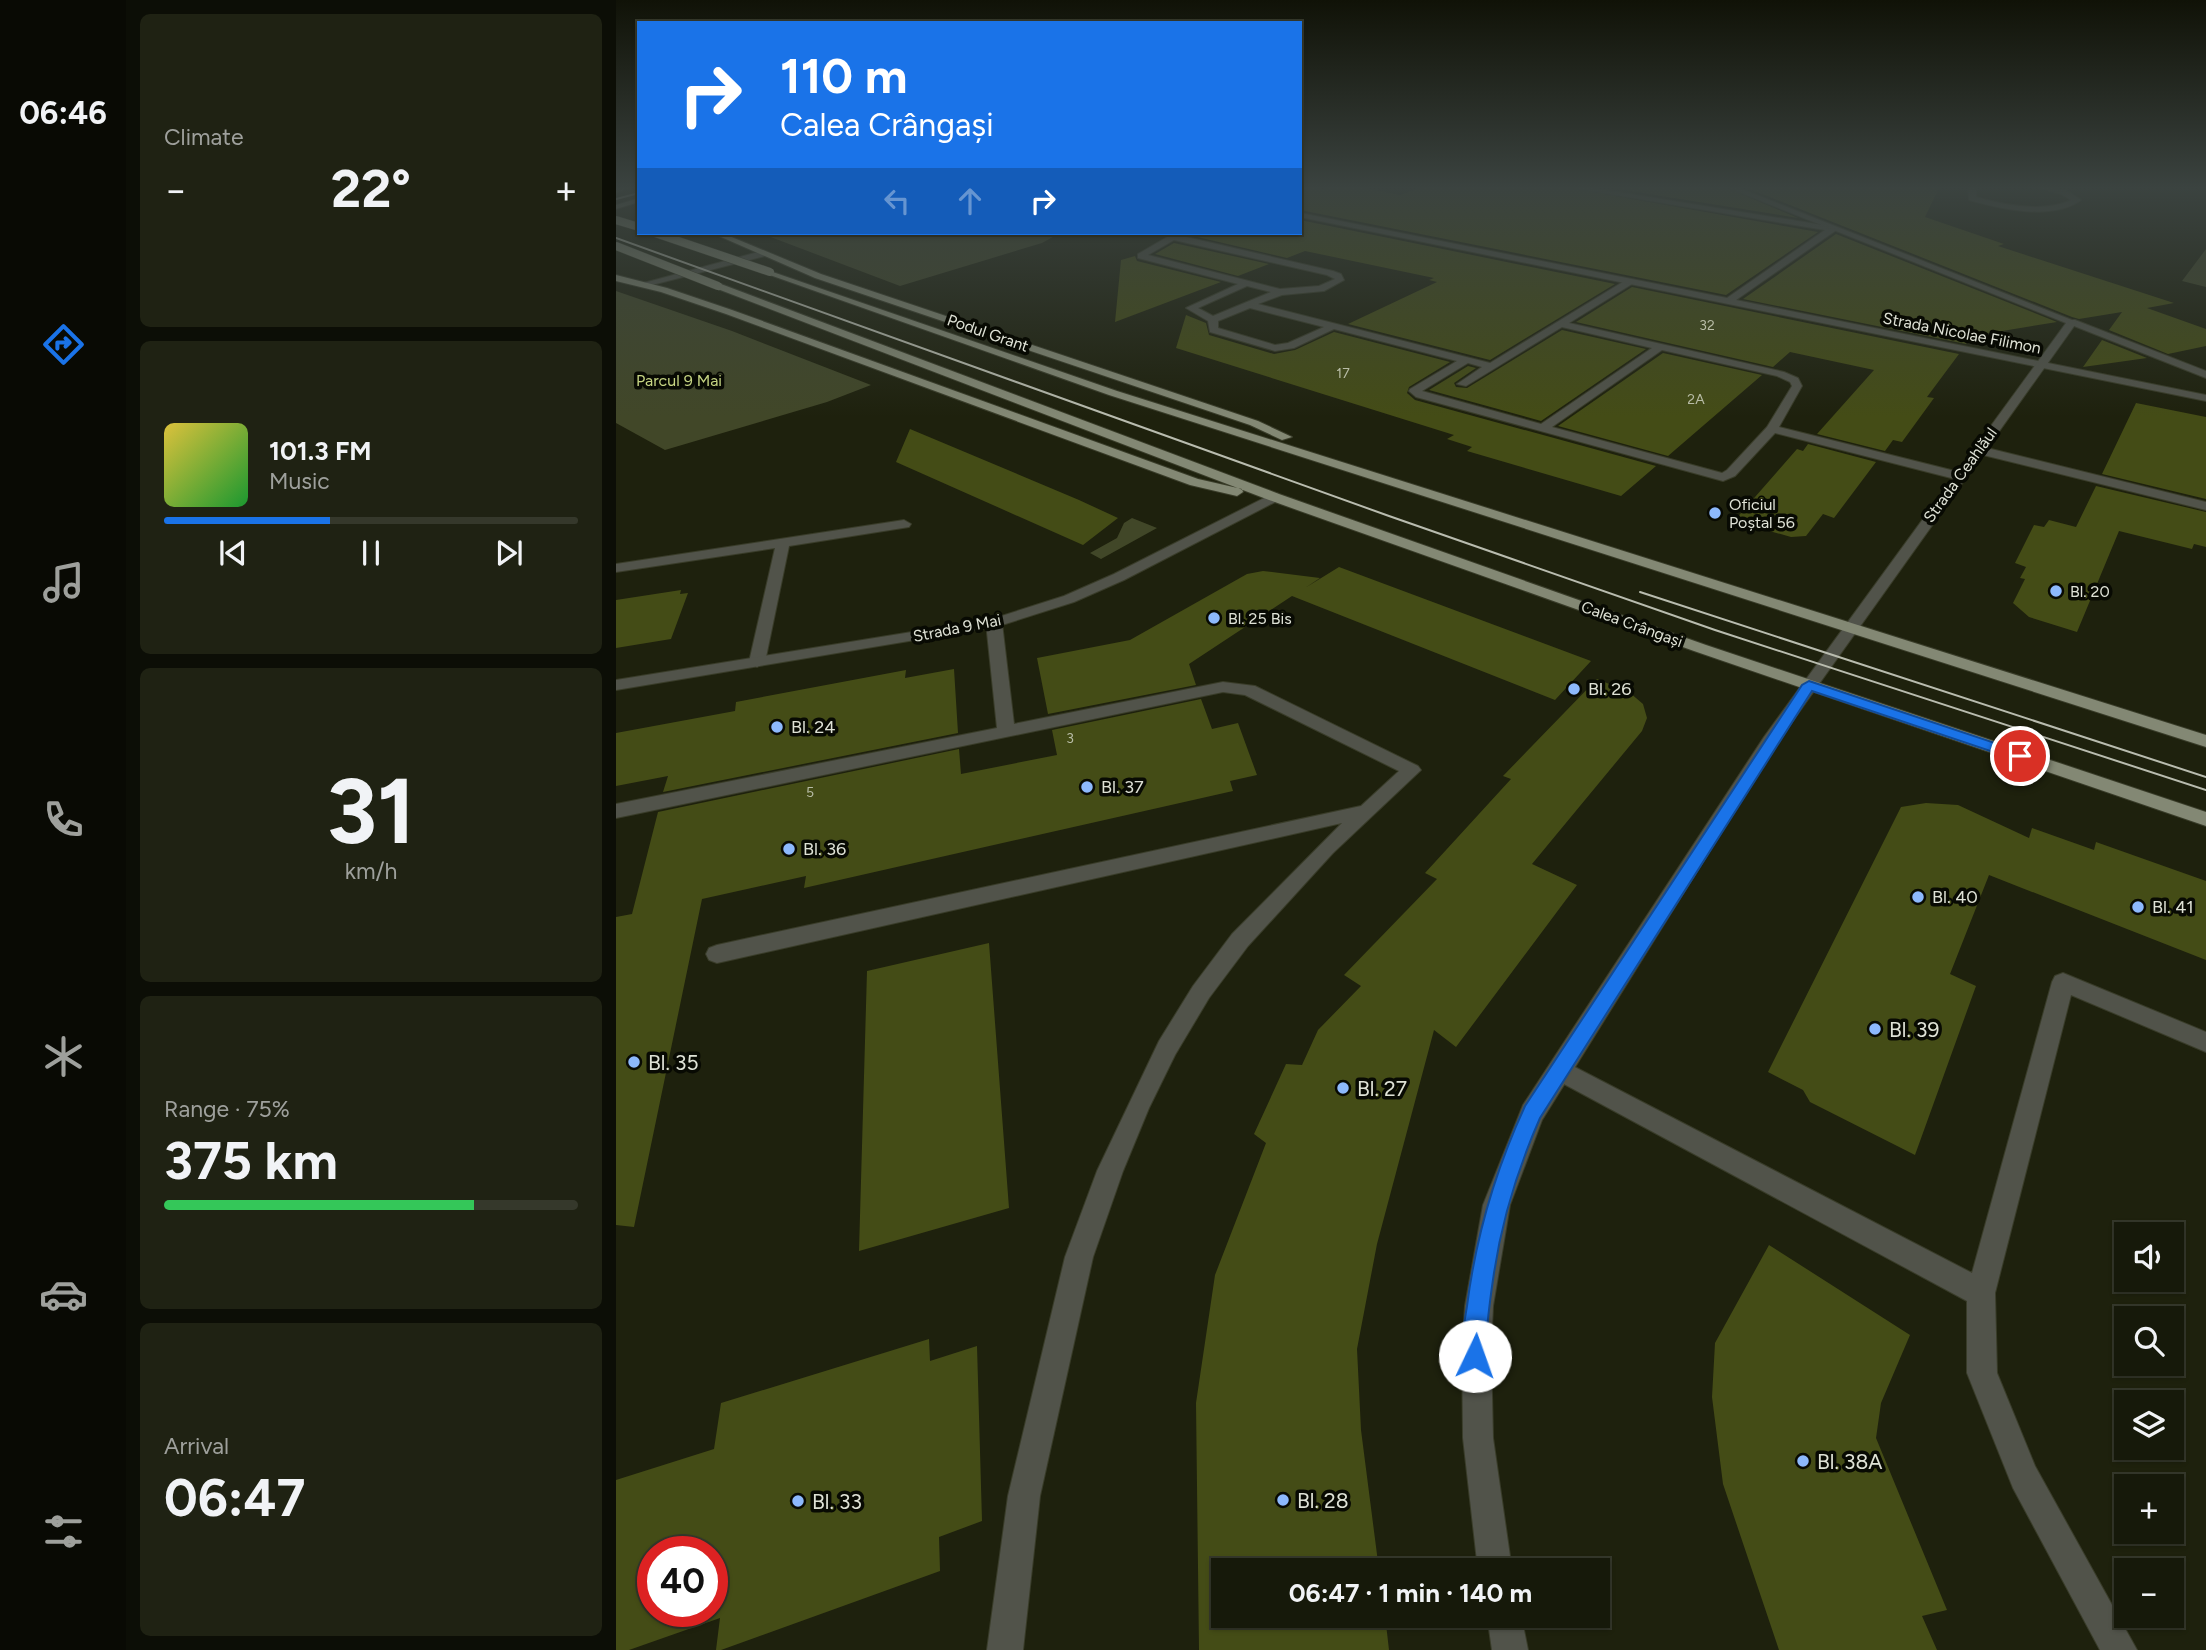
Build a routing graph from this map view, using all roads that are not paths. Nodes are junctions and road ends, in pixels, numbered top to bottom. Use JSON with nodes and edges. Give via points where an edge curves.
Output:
{"nodes":[{"id":1,"x":659,"y":263,"type":"edge"},
{"id":2,"x":727,"y":263,"type":"edge"},
{"id":3,"x":743,"y":263,"type":"edge"},
{"id":4,"x":785,"y":263,"type":"edge"},
{"id":5,"x":1167,"y":263,"type":"edge"},
{"id":6,"x":1289,"y":263,"type":"edge"},
{"id":7,"x":1536,"y":263,"type":"edge"},
{"id":8,"x":1784,"y":263,"type":"edge"},
{"id":9,"x":1920,"y":263,"type":"edge"},
{"id":10,"x":616,"y":278,"type":"edge"},
{"id":11,"x":1629,"y":282,"type":"junction"},
{"id":12,"x":644,"y":284,"type":"junction"},
{"id":13,"x":1245,"y":284,"type":"junction"},
{"id":14,"x":1279,"y":292,"type":"junction"},
{"id":15,"x":1728,"y":302,"type":"junction"},
{"id":16,"x":1249,"y":305,"type":"junction"},
{"id":17,"x":1213,"y":320,"type":"junction"},
{"id":18,"x":2072,"y":322,"type":"junction"},
{"id":19,"x":1560,"y":324,"type":"junction"},
{"id":20,"x":1333,"y":326,"type":"junction"},
{"id":21,"x":1661,"y":346,"type":"junction"},
{"id":22,"x":1466,"y":360,"type":"junction"},
{"id":23,"x":2040,"y":365,"type":"junction"},
{"id":24,"x":1491,"y":366,"type":"junction"},
{"id":25,"x":2206,"y":375,"type":"edge"},
{"id":26,"x":1462,"y":384,"type":"dead end"},
{"id":27,"x":2206,"y":398,"type":"edge"},
{"id":28,"x":1541,"y":429,"type":"junction"},
{"id":29,"x":1772,"y":429,"type":"junction"},
{"id":30,"x":1979,"y":450,"type":"junction"},
{"id":31,"x":1323,"y":459,"type":"junction"},
{"id":32,"x":1959,"y":476,"type":"junction"},
{"id":33,"x":1274,"y":497,"type":"junction"},
{"id":34,"x":2206,"y":506,"type":"edge"},
{"id":35,"x":904,"y":524,"type":"dead end"},
{"id":36,"x":783,"y":542,"type":"junction"},
{"id":37,"x":616,"y":568,"type":"edge"},
{"id":38,"x":994,"y":624,"type":"junction"},
{"id":39,"x":1849,"y":628,"type":"junction"},
{"id":40,"x":757,"y":663,"type":"junction"},
{"id":41,"x":616,"y":685,"type":"edge"},
{"id":42,"x":1809,"y":685,"type":"junction"},
{"id":43,"x":1006,"y":731,"type":"junction"},
{"id":44,"x":2206,"y":741,"type":"edge"},
{"id":45,"x":616,"y":811,"type":"edge"},
{"id":46,"x":1367,"y":811,"type":"junction"},
{"id":47,"x":2206,"y":819,"type":"edge"},
{"id":48,"x":717,"y":954,"type":"dead end"},
{"id":49,"x":2206,"y":1042,"type":"edge"},
{"id":50,"x":1559,"y":1070,"type":"junction"},
{"id":51,"x":1981,"y":1293,"type":"junction"},
{"id":52,"x":1493,"y":1558,"type":"edge"},
{"id":53,"x":1506,"y":1628,"type":"edge"},
{"id":54,"x":1005,"y":1650,"type":"edge"},
{"id":55,"x":1510,"y":1650,"type":"edge"},
{"id":56,"x":2119,"y":1650,"type":"edge"}],
"edges":[{"from":1,"to":33,"type":"main road","name":"Calea Crângași","bridge":true},
{"from":2,"to":12,"type":"street"},
{"from":3,"to":31,"type":"main road","name":"Podul Grant","bridge":true,"via":[[1112,393]]},
{"from":4,"to":31,"type":"main road","via":[[1254,422]]},
{"from":5,"to":13,"type":"street"},
{"from":6,"to":14,"type":"street","via":[[1330,273],[1340,280],[1321,289]]},
{"from":7,"to":11,"type":"street","name":"Strada Nicolae Filimon"},
{"from":8,"to":15,"type":"street"},
{"from":9,"to":18,"type":"street"},
{"from":10,"to":12,"type":"main road"},
{"from":11,"to":15,"type":"street","name":"Strada Nicolae Filimon"},
{"from":11,"to":19,"type":"street"},
{"from":12,"to":33,"type":"main road","via":[[1194,482]]},
{"from":13,"to":14,"type":"street"},
{"from":13,"to":17,"type":"street","via":[[1191,307]]},
{"from":14,"to":16,"type":"street"},
{"from":15,"to":23,"type":"street","name":"Strada Nicolae Filimon"},
{"from":16,"to":17,"type":"street"},
{"from":16,"to":20,"type":"street"},
{"from":17,"to":20,"type":"street","via":[[1213,330],[1275,348]]},
{"from":18,"to":23,"type":"street","name":"Strada Ceahlăul"},
{"from":18,"to":25,"type":"street"},
{"from":19,"to":21,"type":"street"},
{"from":19,"to":24,"type":"street"},
{"from":20,"to":22,"type":"street"},
{"from":21,"to":28,"type":"street"},
{"from":21,"to":29,"type":"street","via":[[1794,380],[1797,386]]},
{"from":22,"to":24,"type":"street"},
{"from":22,"to":28,"type":"street","via":[[1414,391]]},
{"from":23,"to":27,"type":"street","name":"Strada Nicolae Filimon"},
{"from":23,"to":30,"type":"street","name":"Strada Ceahlăul"},
{"from":24,"to":26,"type":"street"},
{"from":28,"to":29,"type":"street","via":[[1723,477]]},
{"from":29,"to":32,"type":"street"},
{"from":30,"to":32,"type":"street","name":"Strada Ceahlăul"},
{"from":30,"to":34,"type":"street"},
{"from":31,"to":39,"type":"main road"},
{"from":32,"to":39,"type":"street","name":"Strada Ceahlăul"},
{"from":33,"to":38,"type":"street","name":"Strada 9 Mai","via":[[1119,577]]},
{"from":33,"to":42,"type":"main road","name":"Calea Crângași"},
{"from":35,"to":36,"type":"street"},
{"from":36,"to":37,"type":"street"},
{"from":36,"to":40,"type":"street"},
{"from":38,"to":40,"type":"street","name":"Strada 9 Mai"},
{"from":38,"to":43,"type":"street"},
{"from":39,"to":42,"type":"street","name":"Strada Ceahlăul"},
{"from":39,"to":44,"type":"main road"},
{"from":40,"to":41,"type":"street","name":"Strada 9 Mai"},
{"from":42,"to":47,"type":"main road","name":"Calea Crângași"},
{"from":42,"to":50,"type":"street"},
{"from":43,"to":45,"type":"street"},
{"from":43,"to":46,"type":"street","via":[[1223,687],[1249,690],[1412,770]]},
{"from":46,"to":48,"type":"street"},
{"from":46,"to":54,"type":"street","via":[[1274,901],[1201,992],[1167,1048],[1110,1171],[1079,1256],[1024,1496]]},
{"from":49,"to":51,"type":"street","via":[[2063,982]]},
{"from":50,"to":51,"type":"street"},
{"from":50,"to":52,"type":"street","via":[[1532,1113],[1511,1161],[1483,1272],[1475,1334],[1476,1419]]},
{"from":51,"to":56,"type":"street","via":[[1982,1373],[2024,1477]]},
{"from":53,"to":55,"type":"street"}]}
